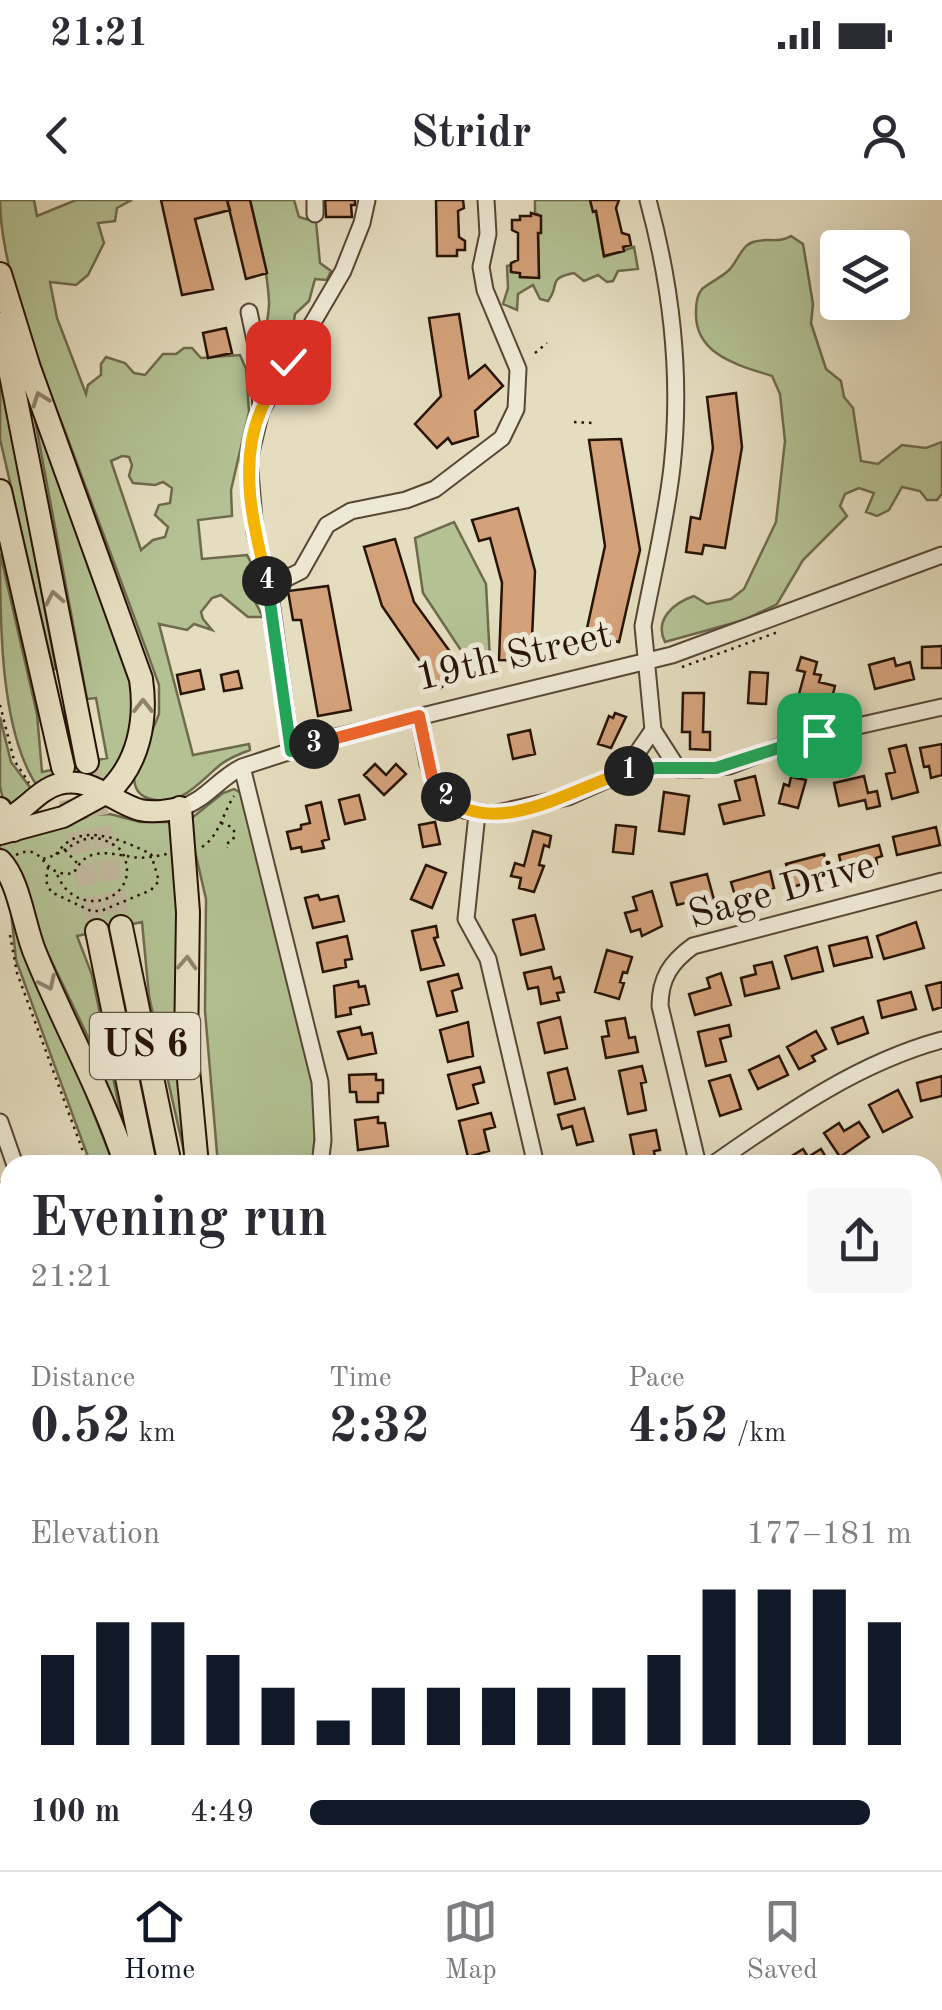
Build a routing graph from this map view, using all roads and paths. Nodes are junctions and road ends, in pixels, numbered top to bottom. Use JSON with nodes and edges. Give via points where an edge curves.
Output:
{"nodes":[{"id":1,"x":367,"y":200,"type":"edge"},
{"id":2,"x":486,"y":200,"type":"edge"},
{"id":3,"x":648,"y":200,"type":"edge"},
{"id":4,"x":0,"y":274,"type":"edge"},
{"id":5,"x":249,"y":312,"type":"dead end"},
{"id":6,"x":0,"y":321,"type":"edge"},
{"id":7,"x":547,"y":343,"type":"dead end"},
{"id":8,"x":535,"y":352,"type":"dead end"},
{"id":9,"x":261,"y":410,"type":"junction"},
{"id":10,"x":574,"y":422,"type":"dead end"},
{"id":11,"x":592,"y":423,"type":"dead end"},
{"id":12,"x":0,"y":491,"type":"edge"},
{"id":13,"x":942,"y":555,"type":"edge"},
{"id":14,"x":269,"y":587,"type":"junction"},
{"id":15,"x":645,"y":662,"type":"junction"},
{"id":16,"x":942,"y":707,"type":"edge"},
{"id":17,"x":419,"y":716,"type":"junction"},
{"id":18,"x":652,"y":730,"type":"junction"},
{"id":19,"x":291,"y":751,"type":"junction"},
{"id":20,"x":87,"y":762,"type":"tunnel mouth"},
{"id":21,"x":242,"y":767,"type":"junction"},
{"id":22,"x":62,"y":768,"type":"tunnel mouth"},
{"id":23,"x":678,"y":768,"type":"junction"},
{"id":24,"x":624,"y":772,"type":"junction"},
{"id":25,"x":238,"y":791,"type":"dead end"},
{"id":26,"x":108,"y":793,"type":"junction"},
{"id":27,"x":180,"y":808,"type":"junction"},
{"id":28,"x":478,"y":814,"type":"junction"},
{"id":29,"x":219,"y":822,"type":"junction"},
{"id":30,"x":3,"y":823,"type":"edge"},
{"id":31,"x":228,"y":848,"type":"dead end"},
{"id":32,"x":194,"y":850,"type":"dead end"},
{"id":33,"x":176,"y":852,"type":"dead end"},
{"id":34,"x":56,"y":855,"type":"junction"},
{"id":35,"x":124,"y":855,"type":"junction"},
{"id":36,"x":153,"y":856,"type":"junction"},
{"id":37,"x":43,"y":859,"type":"junction"},
{"id":38,"x":5,"y":861,"type":"edge"},
{"id":39,"x":48,"y":866,"type":"junction"},
{"id":40,"x":57,"y":874,"type":"junction"},
{"id":41,"x":942,"y":881,"type":"edge"},
{"id":42,"x":8,"y":925,"type":"dead end"},
{"id":43,"x":122,"y":926,"type":"tunnel mouth"},
{"id":44,"x":97,"y":931,"type":"tunnel mouth"},
{"id":45,"x":942,"y":1040,"type":"edge"},
{"id":46,"x":0,"y":1122,"type":"edge"},
{"id":47,"x":12,"y":1155,"type":"edge"},
{"id":48,"x":84,"y":1155,"type":"edge"},
{"id":49,"x":122,"y":1155,"type":"edge"},
{"id":50,"x":143,"y":1155,"type":"edge"},
{"id":51,"x":168,"y":1155,"type":"edge"},
{"id":52,"x":195,"y":1155,"type":"edge"},
{"id":53,"x":322,"y":1155,"type":"edge"},
{"id":54,"x":534,"y":1155,"type":"edge"},
{"id":55,"x":696,"y":1155,"type":"edge"},
{"id":56,"x":727,"y":1155,"type":"edge"}],
"edges":[{"from":1,"to":9,"type":"street","via":[[343,271]]},
{"from":2,"to":14,"type":"street","via":[[484,290],[518,369],[516,409],[502,438],[434,490],[350,511],[328,524],[301,571]]},
{"from":3,"to":15,"type":"street","via":[[674,328],[676,411],[644,626]]},
{"from":26,"to":4,"type":"highway","one_way":true,"via":[[140,734],[140,673]]},
{"from":5,"to":9,"type":"street"},
{"from":20,"to":6,"type":"highway","one_way":true},
{"from":7,"to":8,"type":"path"},
{"from":9,"to":14,"type":"street","via":[[248,460]]},
{"from":10,"to":11,"type":"path"},
{"from":12,"to":22,"type":"highway"},
{"from":13,"to":15,"type":"street","name":"19th Street"},
{"from":14,"to":19,"type":"street"},
{"from":15,"to":17,"type":"street","name":"19th Street"},
{"from":15,"to":18,"type":"street"},
{"from":16,"to":23,"type":"street","via":[[800,739],[729,766]]},
{"from":17,"to":19,"type":"street","name":"19th Street"},
{"from":17,"to":28,"type":"street","via":[[438,788]]},
{"from":18,"to":23,"type":"street"},
{"from":18,"to":24,"type":"street"},
{"from":19,"to":21,"type":"street","name":"19th Street"},
{"from":21,"to":27,"type":"street","name":"19th Street"},
{"from":21,"to":53,"type":"street","via":[[320,1082]]},
{"from":23,"to":24,"type":"street"},
{"from":24,"to":28,"type":"street","via":[[549,802]]},
{"from":25,"to":29,"type":"path"},
{"from":26,"to":27,"type":"main road","via":[[148,812]]},
{"from":26,"to":30,"type":"main road","via":[[59,819]]},
{"from":26,"to":30,"type":"main road","via":[[84,783],[58,784]]},
{"from":52,"to":27,"type":"highway","one_way":true},
{"from":28,"to":54,"type":"street","via":[[466,919],[488,959]]},
{"from":29,"to":31,"type":"path","via":[[234,830]]},
{"from":29,"to":32,"type":"path","via":[[210,841]]},
{"from":33,"to":36,"type":"path"},
{"from":34,"to":35,"type":"path","via":[[91,838],[108,840]]},
{"from":34,"to":36,"type":"path","via":[[67,843],[94,834]]},
{"from":34,"to":37,"type":"path"},
{"from":35,"to":36,"type":"path"},
{"from":35,"to":40,"type":"path","via":[[101,852],[74,873]]},
{"from":35,"to":40,"type":"path","via":[[125,882],[105,900],[75,897]]},
{"from":36,"to":39,"type":"path","via":[[159,877],[154,888],[96,912],[51,892]]},
{"from":37,"to":38,"type":"path","via":[[25,851]]},
{"from":37,"to":39,"type":"path"},
{"from":38,"to":49,"type":"highway","one_way":true,"via":[[35,954]]},
{"from":39,"to":40,"type":"path"},
{"from":41,"to":55,"type":"street","name":"Sage Drive","via":[[693,946],[677,958],[662,983],[660,1006]]},
{"from":42,"to":48,"type":"path","via":[[17,973]]},
{"from":43,"to":51,"type":"highway","number":"US 6"},
{"from":44,"to":50,"type":"highway","number":"US 6"},
{"from":45,"to":56,"type":"street","via":[[864,1069]]},
{"from":46,"to":47,"type":"street"}]}
